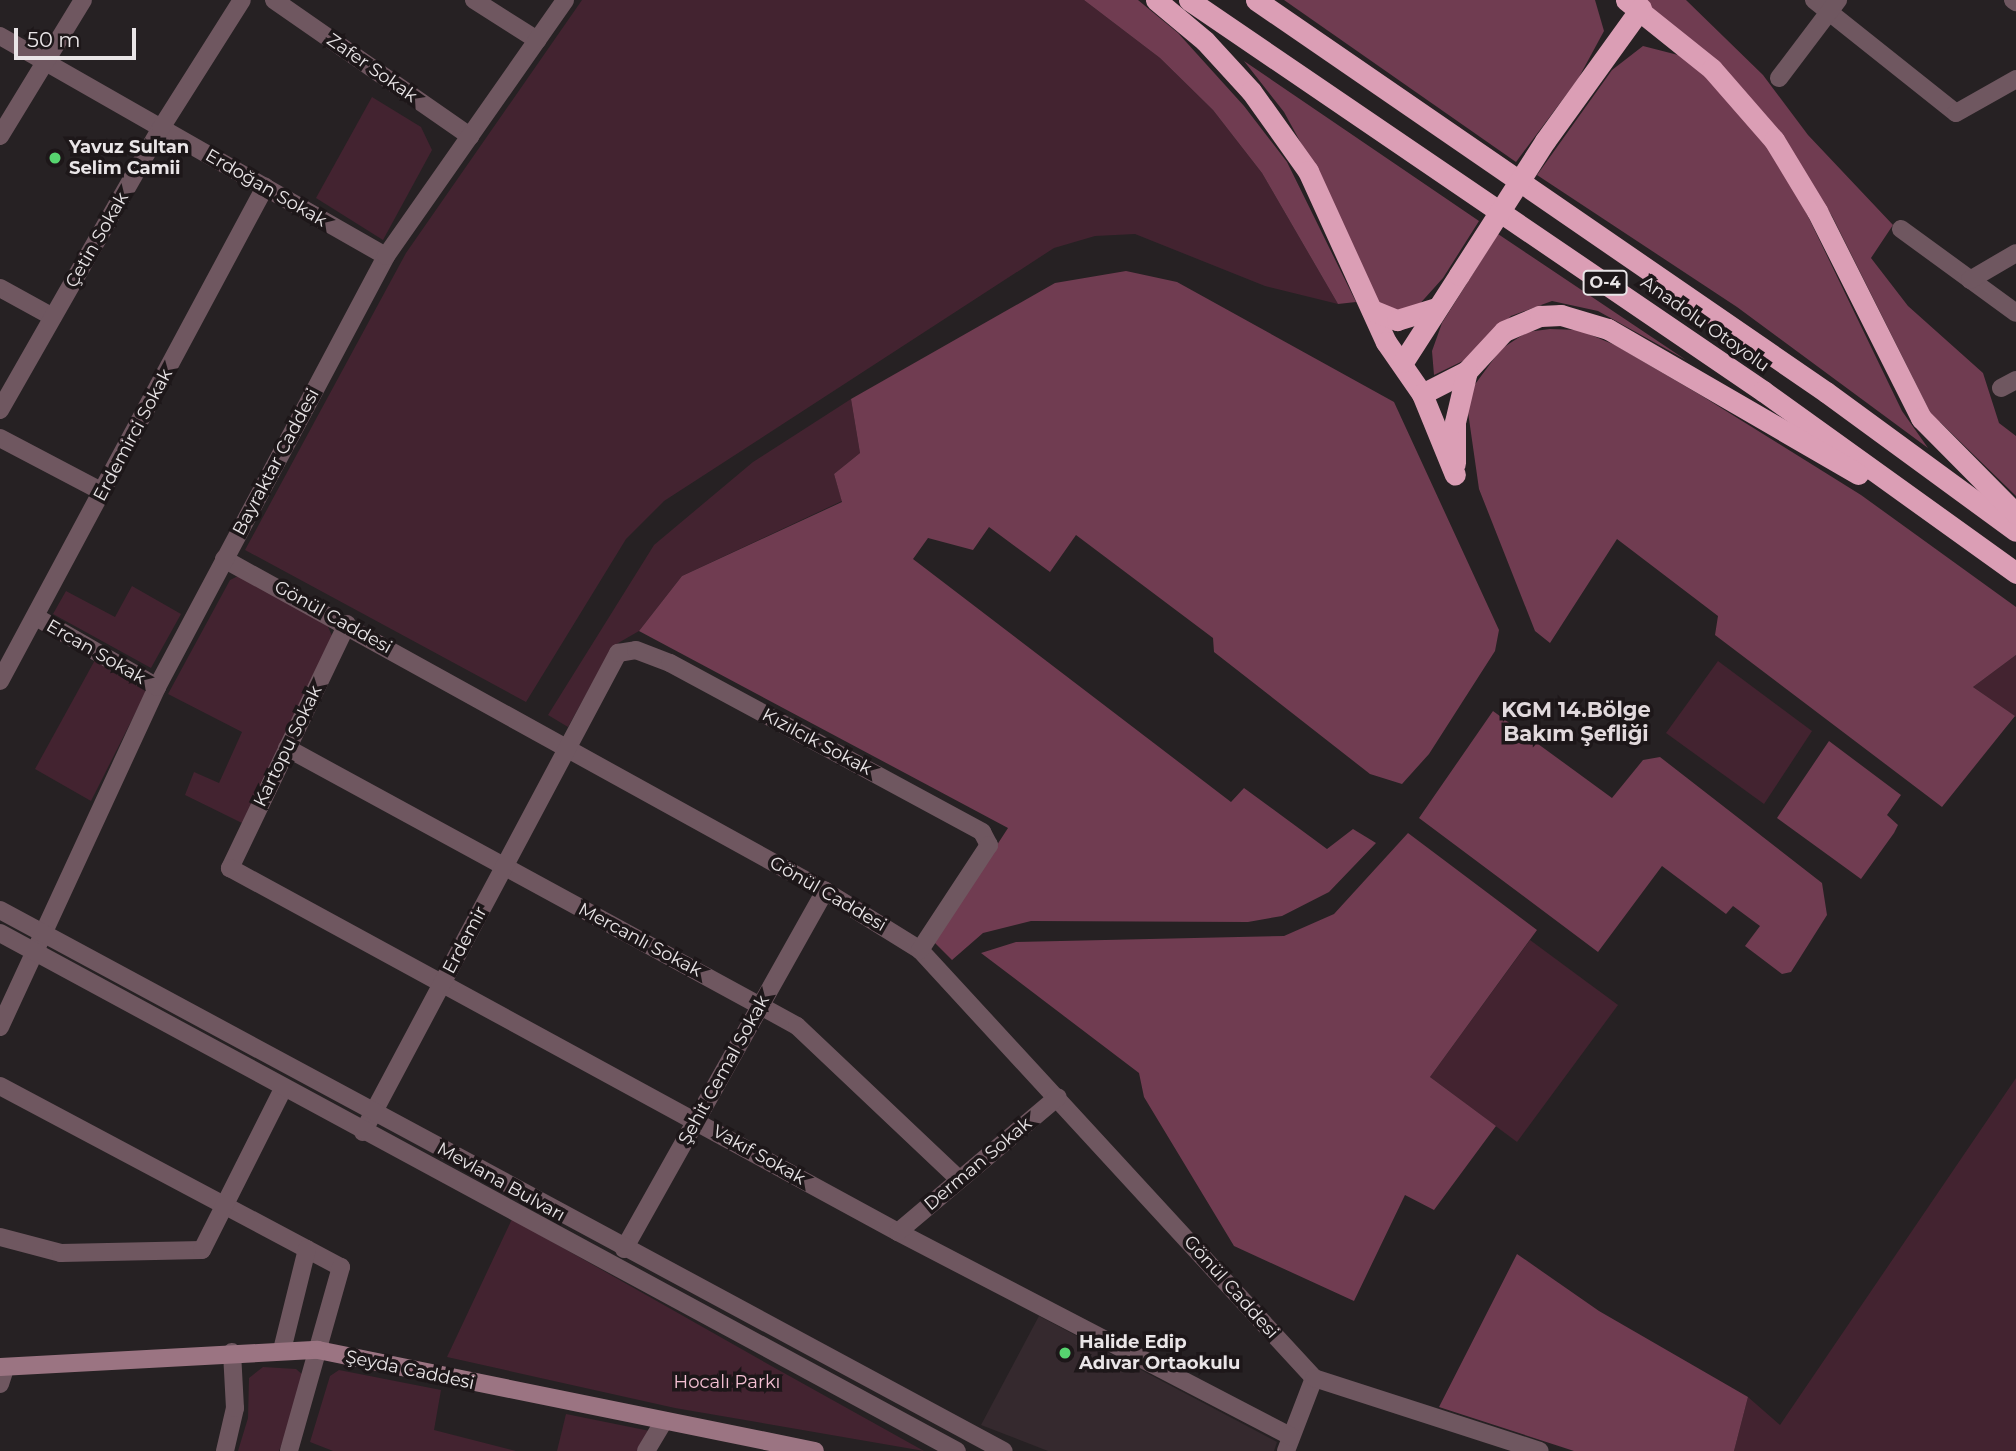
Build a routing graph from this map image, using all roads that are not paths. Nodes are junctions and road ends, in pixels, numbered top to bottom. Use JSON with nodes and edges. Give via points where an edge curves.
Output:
{"nodes":[{"id":1,"x":83,"y":0,"type":"edge"},
{"id":2,"x":242,"y":0,"type":"edge"},
{"id":3,"x":274,"y":0,"type":"edge"},
{"id":4,"x":474,"y":0,"type":"edge"},
{"id":5,"x":565,"y":0,"type":"edge"},
{"id":6,"x":1156,"y":0,"type":"edge"},
{"id":7,"x":1189,"y":0,"type":"edge"},
{"id":8,"x":1256,"y":0,"type":"edge"},
{"id":9,"x":1814,"y":0,"type":"edge"},
{"id":10,"x":1633,"y":4,"type":"edge"},
{"id":11,"x":1833,"y":6,"type":"edge"},
{"id":12,"x":0,"y":36,"type":"edge"},
{"id":13,"x":537,"y":40,"type":"junction"},
{"id":14,"x":42,"y":61,"type":"junction"},
{"id":15,"x":1779,"y":78,"type":"dead end"},
{"id":16,"x":2016,"y":79,"type":"edge"},
{"id":17,"x":161,"y":128,"type":"junction"},
{"id":18,"x":0,"y":136,"type":"edge"},
{"id":19,"x":470,"y":136,"type":"junction"},
{"id":20,"x":265,"y":187,"type":"junction"},
{"id":21,"x":1901,"y":229,"type":"dead end"},
{"id":22,"x":2016,"y":253,"type":"edge"},
{"id":23,"x":386,"y":256,"type":"junction"},
{"id":24,"x":1970,"y":280,"type":"junction"},
{"id":25,"x":0,"y":288,"type":"edge"},
{"id":26,"x":1436,"y":308,"type":"junction"},
{"id":27,"x":1372,"y":310,"type":"junction"},
{"id":28,"x":2016,"y":313,"type":"edge"},
{"id":29,"x":53,"y":317,"type":"junction"},
{"id":30,"x":1403,"y":362,"type":"junction"},
{"id":31,"x":1466,"y":372,"type":"junction"},
{"id":32,"x":1422,"y":394,"type":"junction"},
{"id":33,"x":0,"y":410,"type":"edge"},
{"id":34,"x":0,"y":438,"type":"edge"},
{"id":35,"x":103,"y":492,"type":"junction"},
{"id":36,"x":2016,"y":514,"type":"edge"},
{"id":37,"x":2016,"y":531,"type":"edge"},
{"id":38,"x":1972,"y":540,"type":"junction"},
{"id":39,"x":224,"y":559,"type":"junction"},
{"id":40,"x":2016,"y":573,"type":"edge"},
{"id":41,"x":36,"y":617,"type":"junction"},
{"id":42,"x":347,"y":624,"type":"junction"},
{"id":43,"x":0,"y":681,"type":"edge"},
{"id":44,"x":157,"y":687,"type":"junction"},
{"id":45,"x":287,"y":748,"type":"junction"},
{"id":46,"x":567,"y":748,"type":"junction"},
{"id":47,"x":504,"y":867,"type":"junction"},
{"id":48,"x":230,"y":868,"type":"joint"},
{"id":49,"x":825,"y":891,"type":"junction"},
{"id":50,"x":0,"y":910,"type":"edge"},
{"id":51,"x":0,"y":933,"type":"edge"},
{"id":52,"x":42,"y":933,"type":"junction"},
{"id":53,"x":920,"y":950,"type":"junction"},
{"id":54,"x":34,"y":952,"type":"junction"},
{"id":55,"x":442,"y":983,"type":"junction"},
{"id":56,"x":761,"y":1006,"type":"junction"},
{"id":57,"x":0,"y":1027,"type":"edge"},
{"id":58,"x":0,"y":1086,"type":"edge"},
{"id":59,"x":285,"y":1087,"type":"junction"},
{"id":60,"x":1058,"y":1097,"type":"junction"},
{"id":61,"x":373,"y":1112,"type":"junction"},
{"id":62,"x":696,"y":1120,"type":"junction"},
{"id":63,"x":363,"y":1132,"type":"junction"},
{"id":64,"x":959,"y":1179,"type":"junction"},
{"id":65,"x":225,"y":1206,"type":"junction"},
{"id":66,"x":898,"y":1232,"type":"junction"},
{"id":67,"x":0,"y":1237,"type":"edge"},
{"id":68,"x":307,"y":1249,"type":"junction"},
{"id":69,"x":624,"y":1249,"type":"junction"},
{"id":70,"x":282,"y":1350,"type":"junction"},
{"id":71,"x":318,"y":1350,"type":"junction"},
{"id":72,"x":232,"y":1352,"type":"junction"},
{"id":73,"x":2,"y":1373,"type":"edge"},
{"id":74,"x":1314,"y":1378,"type":"junction"},
{"id":75,"x":662,"y":1424,"type":"junction"},
{"id":76,"x":1288,"y":1444,"type":"edge"},
{"id":77,"x":225,"y":1451,"type":"edge"},
{"id":78,"x":289,"y":1451,"type":"edge"},
{"id":79,"x":646,"y":1451,"type":"edge"},
{"id":80,"x":815,"y":1451,"type":"edge"},
{"id":81,"x":957,"y":1451,"type":"edge"},
{"id":82,"x":1004,"y":1451,"type":"edge"},
{"id":83,"x":1540,"y":1451,"type":"edge"}],
"edges":[{"from":1,"to":14,"type":"street"},
{"from":2,"to":17,"type":"street","name":"Çetin Sokak"},
{"from":3,"to":19,"type":"street","name":"Zafer Sokak"},
{"from":4,"to":13,"type":"street"},
{"from":5,"to":13,"type":"street","name":"Bayraktar Caddesi"},
{"from":6,"to":27,"type":"highway","via":[[1205,41],[1284,135],[1332,216]]},
{"from":7,"to":38,"type":"highway","name":"Anadolu Otoyolu","number":"O-4"},
{"from":8,"to":37,"type":"highway","name":"Anadolu Otoyolu","number":"O-4","via":[[1826,392]]},
{"from":9,"to":11,"type":"street"},
{"from":10,"to":26,"type":"highway","bridge":true},
{"from":10,"to":36,"type":"highway","via":[[1712,69],[1774,140],[1817,211],[1921,418]]},
{"from":11,"to":15,"type":"street"},
{"from":11,"to":16,"type":"street","via":[[1956,113]]},
{"from":12,"to":14,"type":"street","name":"Erdoğan Sokak"},
{"from":13,"to":19,"type":"street","name":"Bayraktar Caddesi"},
{"from":14,"to":17,"type":"street","name":"Erdoğan Sokak"},
{"from":14,"to":18,"type":"street"},
{"from":17,"to":20,"type":"street","name":"Erdoğan Sokak"},
{"from":17,"to":29,"type":"street","name":"Çetin Sokak"},
{"from":19,"to":23,"type":"street","name":"Bayraktar Caddesi"},
{"from":20,"to":23,"type":"street","name":"Erdoğan Sokak"},
{"from":20,"to":35,"type":"street","name":"Erdemirci Sokak"},
{"from":21,"to":24,"type":"street"},
{"from":22,"to":24,"type":"street"},
{"from":23,"to":39,"type":"street","name":"Bayraktar Caddesi"},
{"from":24,"to":28,"type":"street"},
{"from":25,"to":29,"type":"street"},
{"from":26,"to":27,"type":"highway","via":[[1396,320]]},
{"from":26,"to":30,"type":"highway"},
{"from":27,"to":30,"type":"highway"},
{"from":29,"to":33,"type":"street","name":"Çetin Sokak"},
{"from":30,"to":32,"type":"highway"},
{"from":31,"to":32,"type":"highway"},
{"from":31,"to":32,"type":"highway","via":[[1455,422],[1455,475]]},
{"from":31,"to":38,"type":"highway","via":[[1486,346],[1520,323],[1561,315],[1581,319],[1642,348]]},
{"from":34,"to":35,"type":"street"},
{"from":35,"to":41,"type":"street","name":"Erdemirci Sokak"},
{"from":38,"to":40,"type":"highway","name":"Anadolu Otoyolu","number":"O-4"},
{"from":39,"to":42,"type":"street","name":"Gönül Caddesi"},
{"from":39,"to":44,"type":"street","name":"Bayraktar Caddesi"},
{"from":41,"to":43,"type":"street","name":"Erdemirci Sokak"},
{"from":41,"to":44,"type":"street","name":"Ercan Sokak"},
{"from":42,"to":45,"type":"street","name":"Kartopu Sokak"},
{"from":42,"to":46,"type":"street","name":"Gönül Caddesi"},
{"from":44,"to":52,"type":"street","name":"Bayraktar Caddesi"},
{"from":45,"to":47,"type":"street","name":"Mercanlı Sokak"},
{"from":45,"to":48,"type":"street","name":"Kartopu Sokak"},
{"from":46,"to":47,"type":"street","name":"Erdemir"},
{"from":46,"to":49,"type":"street","name":"Gönül Caddesi"},
{"from":46,"to":53,"type":"street","name":"Kızılcık Sokak","via":[[612,658],[636,650],[973,825],[989,845]]},
{"from":47,"to":55,"type":"street","name":"Erdemir"},
{"from":47,"to":56,"type":"street","name":"Mercanlı Sokak"},
{"from":48,"to":55,"type":"street","name":"Vakıf Sokak"},
{"from":49,"to":53,"type":"street","name":"Gönül Caddesi"},
{"from":49,"to":56,"type":"street","name":"Şehit Cemal Sokak"},
{"from":50,"to":52,"type":"street","name":"Mevlana Bulvarı"},
{"from":51,"to":54,"type":"street","name":"Mevlana Bulvarı"},
{"from":52,"to":54,"type":"street","name":"Bayraktar Caddesi"},
{"from":52,"to":61,"type":"street","name":"Mevlana Bulvarı"},
{"from":53,"to":60,"type":"street","name":"Gönül Caddesi"},
{"from":54,"to":57,"type":"street","name":"Bayraktar Caddesi"},
{"from":54,"to":59,"type":"street","name":"Mevlana Bulvarı"},
{"from":55,"to":61,"type":"street","name":"Erdemir"},
{"from":55,"to":62,"type":"street","name":"Vakıf Sokak"},
{"from":56,"to":62,"type":"street","name":"Şehit Cemal Sokak"},
{"from":56,"to":64,"type":"street","name":"Mercanlı Sokak","via":[[826,1047]]},
{"from":58,"to":65,"type":"street"},
{"from":59,"to":63,"type":"street","name":"Mevlana Bulvarı"},
{"from":59,"to":65,"type":"street"},
{"from":60,"to":64,"type":"street","name":"Derman Sokak"},
{"from":60,"to":74,"type":"street","name":"Gönül Caddesi"},
{"from":61,"to":63,"type":"street","name":"Erdemir"},
{"from":61,"to":69,"type":"street","name":"Mevlana Bulvarı"},
{"from":62,"to":66,"type":"street","name":"Vakıf Sokak"},
{"from":62,"to":69,"type":"street","name":"Şehit Cemal Sokak"},
{"from":63,"to":81,"type":"street","name":"Mevlana Bulvarı"},
{"from":64,"to":66,"type":"street","name":"Derman Sokak"},
{"from":65,"to":67,"type":"street","via":[[202,1250],[61,1253]]},
{"from":65,"to":68,"type":"street"},
{"from":66,"to":76,"type":"street","name":"Vakıf Sokak"},
{"from":68,"to":70,"type":"street"},
{"from":68,"to":71,"type":"street","via":[[341,1267]]},
{"from":69,"to":82,"type":"street","name":"Mevlana Bulvarı"},
{"from":70,"to":71,"type":"main road","name":"Şeyda Caddesi"},
{"from":70,"to":72,"type":"main road","name":"Şeyda Caddesi"},
{"from":71,"to":75,"type":"main road","name":"Şeyda Caddesi"},
{"from":71,"to":78,"type":"street"},
{"from":72,"to":73,"type":"main road","name":"Şeyda Caddesi"},
{"from":72,"to":77,"type":"street","via":[[235,1409]]},
{"from":74,"to":76,"type":"street"},
{"from":74,"to":83,"type":"street","name":"Gönül Caddesi"},
{"from":75,"to":79,"type":"street"},
{"from":75,"to":80,"type":"main road","name":"Şeyda Caddesi"}]}
